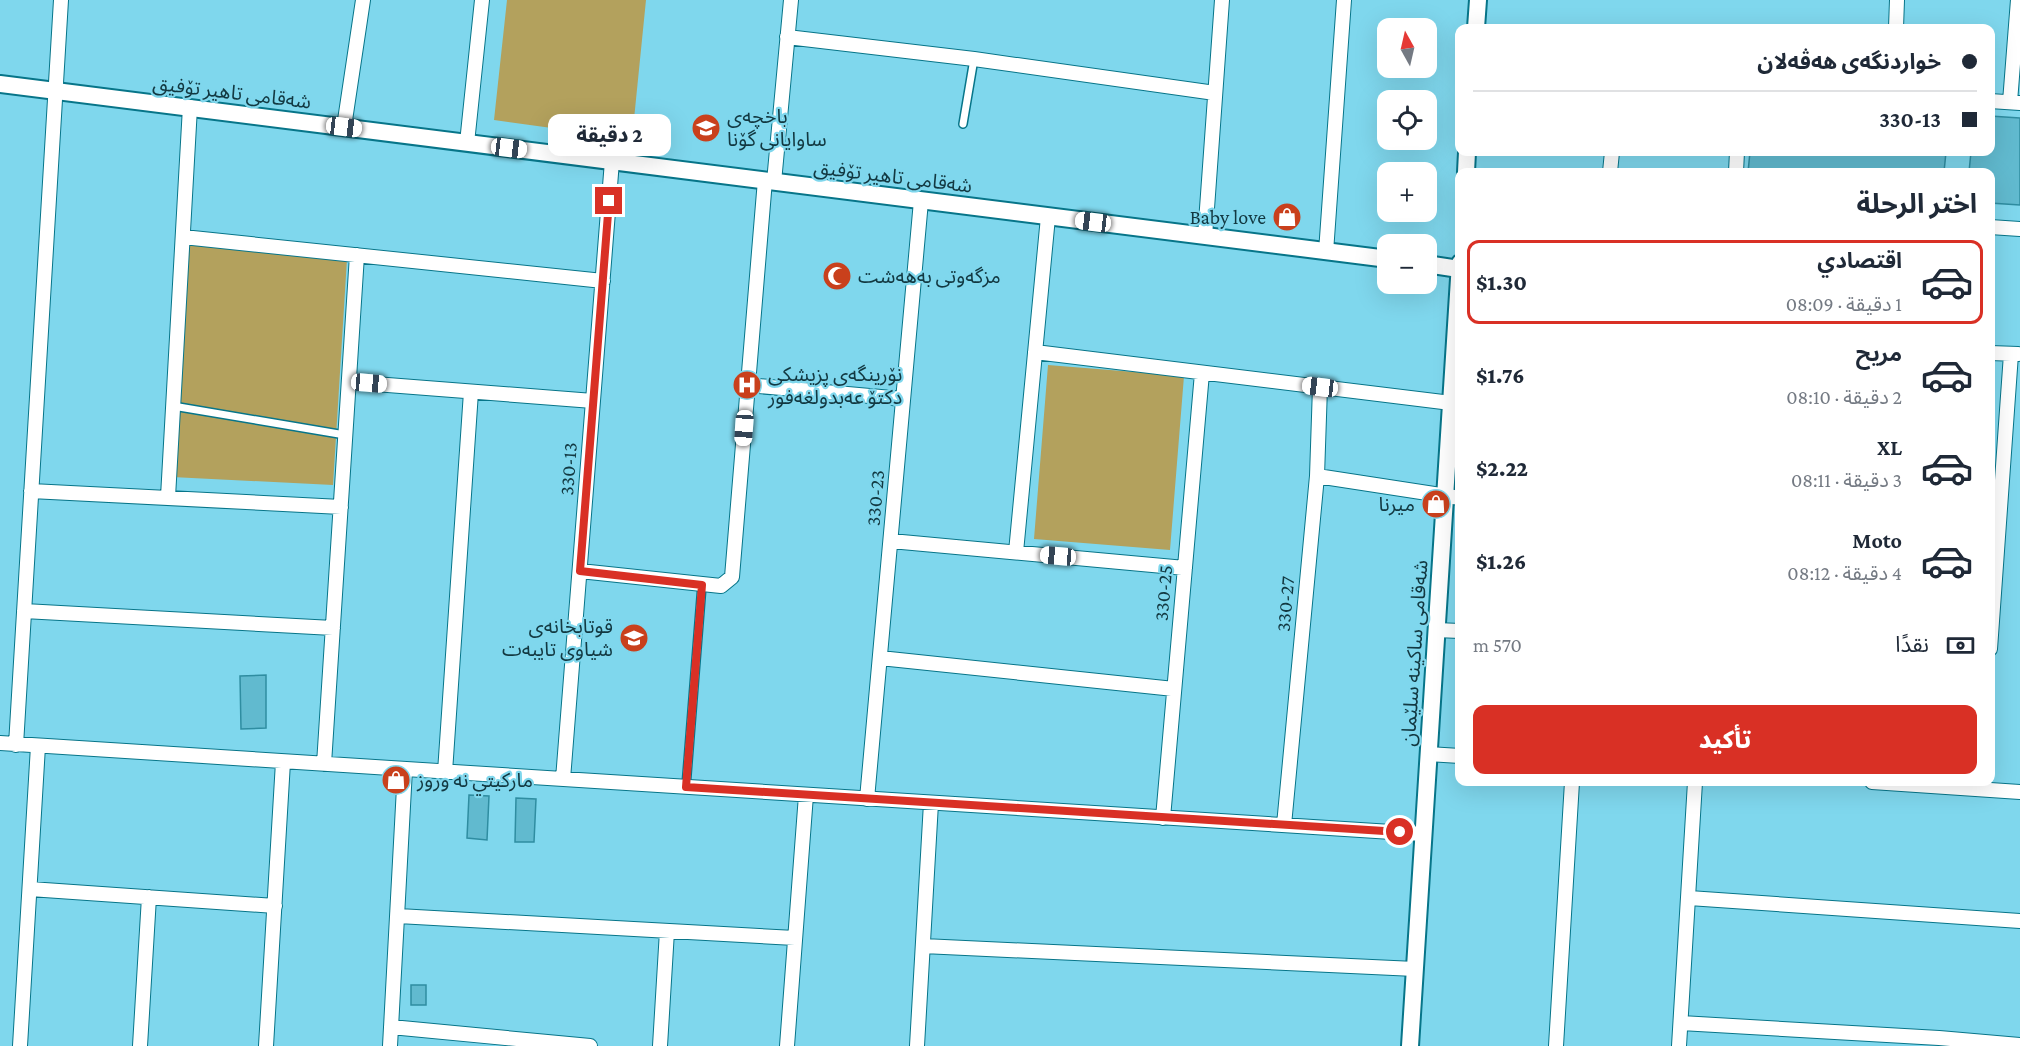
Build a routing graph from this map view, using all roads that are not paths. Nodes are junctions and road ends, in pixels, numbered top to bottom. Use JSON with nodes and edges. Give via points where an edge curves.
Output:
{"nodes":[{"id":1,"x":62,"y":0,"type":"edge"},
{"id":2,"x":363,"y":0,"type":"edge"},
{"id":3,"x":482,"y":0,"type":"edge"},
{"id":4,"x":791,"y":0,"type":"edge"},
{"id":5,"x":1222,"y":0,"type":"edge"},
{"id":6,"x":1344,"y":0,"type":"edge"},
{"id":7,"x":1478,"y":0,"type":"edge"},
{"id":8,"x":1897,"y":0,"type":"edge"},
{"id":9,"x":2018,"y":0,"type":"edge"},
{"id":10,"x":1476,"y":24,"type":"edge"},
{"id":11,"x":1896,"y":24,"type":"edge"},
{"id":12,"x":787,"y":37,"type":"junction"},
{"id":13,"x":974,"y":59,"type":"junction"},
{"id":14,"x":0,"y":84,"type":"edge"},
{"id":15,"x":56,"y":91,"type":"junction"},
{"id":16,"x":1215,"y":93,"type":"junction"},
{"id":17,"x":1995,"y":101,"type":"edge"},
{"id":18,"x":2015,"y":103,"type":"edge"},
{"id":19,"x":190,"y":107,"type":"junction"},
{"id":20,"x":963,"y":124,"type":"dead end"},
{"id":21,"x":344,"y":127,"type":"junction"},
{"id":22,"x":467,"y":142,"type":"junction"},
{"id":23,"x":612,"y":161,"type":"junction"},
{"id":24,"x":770,"y":181,"type":"junction"},
{"id":25,"x":921,"y":201,"type":"junction"},
{"id":26,"x":1048,"y":217,"type":"junction"},
{"id":27,"x":1995,"y":227,"type":"edge"},
{"id":28,"x":2020,"y":229,"type":"edge"},
{"id":29,"x":1205,"y":236,"type":"junction"},
{"id":30,"x":183,"y":237,"type":"junction"},
{"id":31,"x":1326,"y":252,"type":"junction"},
{"id":32,"x":357,"y":255,"type":"junction"},
{"id":33,"x":1377,"y":259,"type":"edge"},
{"id":34,"x":1437,"y":265,"type":"edge"},
{"id":35,"x":1455,"y":268,"type":"edge"},
{"id":36,"x":603,"y":281,"type":"junction"},
{"id":37,"x":1455,"y":336,"type":"edge"},
{"id":38,"x":1035,"y":352,"type":"junction"},
{"id":39,"x":1995,"y":353,"type":"edge"},
{"id":40,"x":2016,"y":354,"type":"edge"},
{"id":41,"x":1202,"y":373,"type":"junction"},
{"id":42,"x":349,"y":382,"type":"junction"},
{"id":43,"x":747,"y":385,"type":"junction"},
{"id":44,"x":1320,"y":387,"type":"junction"},
{"id":45,"x":471,"y":392,"type":"junction"},
{"id":46,"x":903,"y":399,"type":"junction"},
{"id":47,"x":593,"y":401,"type":"junction"},
{"id":48,"x":1451,"y":403,"type":"junction"},
{"id":49,"x":173,"y":406,"type":"junction"},
{"id":50,"x":345,"y":435,"type":"junction"},
{"id":51,"x":1317,"y":476,"type":"junction"},
{"id":52,"x":31,"y":491,"type":"junction"},
{"id":53,"x":168,"y":497,"type":"junction"},
{"id":54,"x":1452,"y":497,"type":"edge"},
{"id":55,"x":341,"y":507,"type":"junction"},
{"id":56,"x":891,"y":541,"type":"junction"},
{"id":57,"x":1016,"y":552,"type":"junction"},
{"id":58,"x":1185,"y":568,"type":"junction"},
{"id":59,"x":580,"y":571,"type":"junction"},
{"id":60,"x":702,"y":585,"type":"junction"},
{"id":61,"x":1995,"y":592,"type":"edge"},
{"id":62,"x":24,"y":611,"type":"junction"},
{"id":63,"x":333,"y":628,"type":"junction"},
{"id":64,"x":1436,"y":630,"type":"junction"},
{"id":65,"x":1455,"y":631,"type":"edge"},
{"id":66,"x":880,"y":658,"type":"junction"},
{"id":67,"x":1174,"y":689,"type":"junction"},
{"id":68,"x":0,"y":743,"type":"edge"},
{"id":69,"x":16,"y":745,"type":"junction"},
{"id":70,"x":38,"y":746,"type":"junction"},
{"id":71,"x":1428,"y":754,"type":"junction"},
{"id":72,"x":1455,"y":756,"type":"edge"},
{"id":73,"x":283,"y":762,"type":"junction"},
{"id":74,"x":324,"y":764,"type":"junction"},
{"id":75,"x":405,"y":769,"type":"junction"},
{"id":76,"x":444,"y":772,"type":"junction"},
{"id":77,"x":563,"y":779,"type":"junction"},
{"id":78,"x":1572,"y":786,"type":"edge"},
{"id":79,"x":1695,"y":786,"type":"edge"},
{"id":80,"x":1987,"y":786,"type":"edge"},
{"id":81,"x":686,"y":787,"type":"junction"},
{"id":82,"x":2020,"y":792,"type":"edge"},
{"id":83,"x":806,"y":795,"type":"junction"},
{"id":84,"x":867,"y":799,"type":"junction"},
{"id":85,"x":931,"y":803,"type":"junction"},
{"id":86,"x":1163,"y":818,"type":"junction"},
{"id":87,"x":1284,"y":825,"type":"junction"},
{"id":88,"x":1423,"y":834,"type":"junction"},
{"id":89,"x":30,"y":889,"type":"junction"},
{"id":90,"x":149,"y":897,"type":"junction"},
{"id":91,"x":1689,"y":898,"type":"junction"},
{"id":92,"x":274,"y":906,"type":"junction"},
{"id":93,"x":398,"y":916,"type":"junction"},
{"id":94,"x":2020,"y":921,"type":"edge"},
{"id":95,"x":667,"y":931,"type":"junction"},
{"id":96,"x":795,"y":938,"type":"junction"},
{"id":97,"x":923,"y":946,"type":"junction"},
{"id":98,"x":1415,"y":969,"type":"junction"},
{"id":99,"x":1681,"y":1023,"type":"junction"},
{"id":100,"x":391,"y":1027,"type":"junction"},
{"id":101,"x":1818,"y":1031,"type":"junction"},
{"id":102,"x":1939,"y":1042,"type":"edge"},
{"id":103,"x":531,"y":1043,"type":"edge"},
{"id":104,"x":20,"y":1046,"type":"edge"},
{"id":105,"x":140,"y":1046,"type":"edge"},
{"id":106,"x":266,"y":1046,"type":"edge"},
{"id":107,"x":390,"y":1046,"type":"edge"},
{"id":108,"x":590,"y":1046,"type":"edge"},
{"id":109,"x":660,"y":1046,"type":"edge"},
{"id":110,"x":787,"y":1046,"type":"edge"},
{"id":111,"x":917,"y":1046,"type":"edge"},
{"id":112,"x":1410,"y":1046,"type":"edge"},
{"id":113,"x":1556,"y":1046,"type":"edge"},
{"id":114,"x":1679,"y":1046,"type":"edge"},
{"id":115,"x":1817,"y":1046,"type":"edge"},
{"id":116,"x":2020,"y":1046,"type":"edge"}],
"edges":[{"from":1,"to":15,"type":"street"},
{"from":2,"to":21,"type":"street"},
{"from":3,"to":22,"type":"street"},
{"from":4,"to":12,"type":"street"},
{"from":5,"to":16,"type":"street"},
{"from":6,"to":31,"type":"street"},
{"from":7,"to":10,"type":"street"},
{"from":8,"to":11,"type":"street"},
{"from":9,"to":18,"type":"street"},
{"from":12,"to":13,"type":"street"},
{"from":12,"to":24,"type":"street"},
{"from":13,"to":16,"type":"street"},
{"from":13,"to":20,"type":"lane"},
{"from":14,"to":15,"type":"street","name":"شەقامی تاهیر تۆفیق"},
{"from":15,"to":19,"type":"street","name":"شەقامی تاهیر تۆفیق"},
{"from":15,"to":52,"type":"street"},
{"from":16,"to":29,"type":"street"},
{"from":17,"to":18,"type":"street"},
{"from":19,"to":21,"type":"street","name":"شەقامی تاهیر تۆفیق"},
{"from":19,"to":30,"type":"street"},
{"from":21,"to":22,"type":"street","name":"شەقامی تاهیر تۆفیق"},
{"from":22,"to":23,"type":"street","name":"شەقامی تاهیر تۆفیق"},
{"from":23,"to":24,"type":"street","name":"شەقامی تاهیر تۆفیق"},
{"from":23,"to":36,"type":"street","name":"330-13"},
{"from":24,"to":25,"type":"street","name":"شەقامی تاهیر تۆفیق"},
{"from":24,"to":43,"type":"street"},
{"from":25,"to":26,"type":"street","name":"شەقامی تاهیر تۆفیق"},
{"from":25,"to":46,"type":"street","name":"330-23"},
{"from":26,"to":29,"type":"street","name":"شەقامی تاهیر تۆفیق"},
{"from":26,"to":38,"type":"street"},
{"from":27,"to":28,"type":"street"},
{"from":29,"to":31,"type":"street","name":"شەقامی تاهیر تۆفیق"},
{"from":30,"to":32,"type":"street"},
{"from":30,"to":49,"type":"street"},
{"from":31,"to":33,"type":"street","name":"شەقامی تاهیر تۆفیق"},
{"from":32,"to":36,"type":"street"},
{"from":32,"to":42,"type":"street"},
{"from":34,"to":35,"type":"street"},
{"from":36,"to":47,"type":"street","name":"330-13"},
{"from":37,"to":48,"type":"street","name":"شەقامی ساکینە سلێمان"},
{"from":38,"to":41,"type":"street"},
{"from":38,"to":57,"type":"street"},
{"from":39,"to":40,"type":"street"},
{"from":40,"to":61,"type":"street"},
{"from":41,"to":44,"type":"street"},
{"from":41,"to":58,"type":"street","name":"330-25"},
{"from":42,"to":45,"type":"street"},
{"from":42,"to":50,"type":"street"},
{"from":43,"to":46,"type":"street"},
{"from":43,"to":60,"type":"street","via":[[732,577],[721,586]]},
{"from":44,"to":48,"type":"street"},
{"from":44,"to":51,"type":"street","name":"330-27"},
{"from":45,"to":47,"type":"street"},
{"from":45,"to":76,"type":"street"},
{"from":46,"to":56,"type":"street","name":"330-23"},
{"from":47,"to":59,"type":"street","name":"330-13"},
{"from":48,"to":54,"type":"street","name":"شەقامی ساکینە سلێمان"},
{"from":49,"to":50,"type":"lane"},
{"from":49,"to":53,"type":"street"},
{"from":50,"to":55,"type":"street"},
{"from":51,"to":54,"type":"street"},
{"from":51,"to":87,"type":"street","name":"330-27"},
{"from":52,"to":53,"type":"street"},
{"from":52,"to":62,"type":"street"},
{"from":53,"to":55,"type":"street"},
{"from":54,"to":64,"type":"street","name":"شەقامی ساکینە سلێمان"},
{"from":55,"to":63,"type":"street"},
{"from":56,"to":57,"type":"street"},
{"from":56,"to":66,"type":"street","name":"330-23"},
{"from":57,"to":58,"type":"street"},
{"from":58,"to":67,"type":"street","name":"330-25"},
{"from":59,"to":60,"type":"street"},
{"from":59,"to":77,"type":"street","name":"330-13"},
{"from":60,"to":81,"type":"lane"},
{"from":62,"to":63,"type":"street"},
{"from":62,"to":69,"type":"street"},
{"from":63,"to":74,"type":"street"},
{"from":64,"to":65,"type":"street"},
{"from":64,"to":71,"type":"street","name":"شەقامی ساکینە سلێمان"},
{"from":66,"to":67,"type":"street"},
{"from":66,"to":84,"type":"street","name":"330-23"},
{"from":67,"to":86,"type":"street","name":"330-25"},
{"from":68,"to":69,"type":"street"},
{"from":69,"to":70,"type":"street"},
{"from":70,"to":73,"type":"street"},
{"from":70,"to":89,"type":"street"},
{"from":71,"to":72,"type":"street"},
{"from":71,"to":88,"type":"street","name":"شەقامی ساکینە سلێمان"},
{"from":73,"to":74,"type":"street"},
{"from":73,"to":92,"type":"street"},
{"from":74,"to":75,"type":"street"},
{"from":75,"to":76,"type":"street"},
{"from":75,"to":93,"type":"street"},
{"from":76,"to":77,"type":"street"},
{"from":77,"to":81,"type":"street"},
{"from":78,"to":113,"type":"street"},
{"from":79,"to":91,"type":"street"},
{"from":80,"to":82,"type":"street"},
{"from":81,"to":83,"type":"street"},
{"from":83,"to":84,"type":"street"},
{"from":83,"to":96,"type":"street"},
{"from":84,"to":85,"type":"street"},
{"from":85,"to":86,"type":"street"},
{"from":85,"to":97,"type":"street"},
{"from":86,"to":87,"type":"street"},
{"from":87,"to":88,"type":"street"},
{"from":88,"to":98,"type":"street","name":"شەقامی ساکینە سلێمان"},
{"from":89,"to":90,"type":"street"},
{"from":89,"to":104,"type":"street"},
{"from":90,"to":92,"type":"street"},
{"from":90,"to":105,"type":"street"},
{"from":91,"to":94,"type":"street"},
{"from":91,"to":99,"type":"street"},
{"from":92,"to":106,"type":"street"},
{"from":93,"to":95,"type":"street"},
{"from":93,"to":100,"type":"street"},
{"from":95,"to":96,"type":"street"},
{"from":95,"to":109,"type":"street"},
{"from":96,"to":110,"type":"street"},
{"from":97,"to":98,"type":"street"},
{"from":97,"to":111,"type":"street"},
{"from":98,"to":112,"type":"street","name":"شەقامی ساکینە سلێمان"},
{"from":99,"to":101,"type":"street"},
{"from":99,"to":114,"type":"street"},
{"from":100,"to":103,"type":"street"},
{"from":100,"to":107,"type":"street"},
{"from":101,"to":102,"type":"street"},
{"from":101,"to":115,"type":"street"},
{"from":102,"to":116,"type":"street"},
{"from":103,"to":108,"type":"street"}]}
